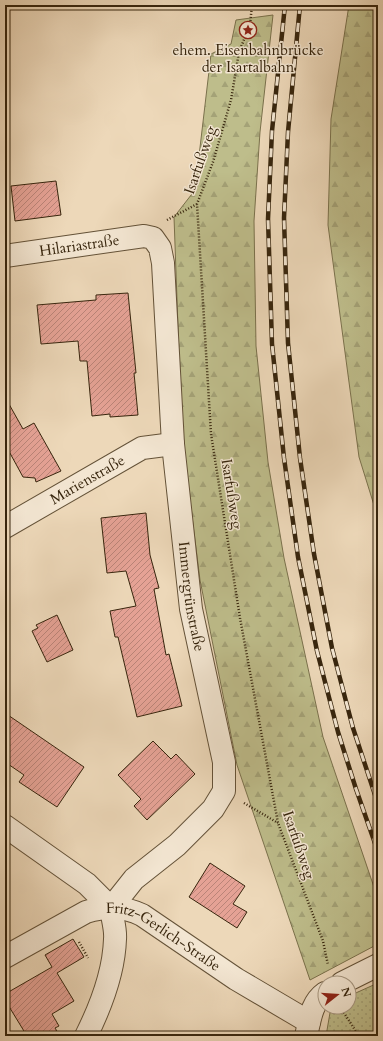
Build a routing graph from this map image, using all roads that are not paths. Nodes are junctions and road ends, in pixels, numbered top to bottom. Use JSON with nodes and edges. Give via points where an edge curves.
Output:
{"nodes":[{"id":1,"x":153,"y":238,"type":"joint"},
{"id":2,"x":5,"y":256,"type":"edge"},
{"id":3,"x":173,"y":444,"type":"junction"},
{"id":4,"x":5,"y":527,"type":"edge"},
{"id":5,"x":5,"y":826,"type":"edge"},
{"id":6,"x":111,"y":908,"type":"junction"},
{"id":7,"x":5,"y":957,"type":"edge"},
{"id":8,"x":378,"y":965,"type":"edge"},
{"id":9,"x":339,"y":975,"type":"edge"},
{"id":10,"x":317,"y":1000,"type":"edge"},
{"id":11,"x":308,"y":1029,"type":"edge"},
{"id":12,"x":86,"y":1036,"type":"edge"}],
"edges":[{"from":1,"to":2,"type":"street","name":"Hilariastraße","via":[[144,236]]},
{"from":1,"to":3,"type":"street","name":"Immergrünstraße","via":[[160,248],[163,263]]},
{"from":3,"to":4,"type":"street","name":"Marienstraße","via":[[142,448]]},
{"from":3,"to":6,"type":"street","name":"Immergrünstraße","via":[[191,609],[224,762],[224,791],[213,809],[177,845],[134,879]]},
{"from":5,"to":6,"type":"street","name":"Fritz-Gerlich-Straße","via":[[87,884]]},
{"from":6,"to":7,"type":"street","via":[[86,912]]},
{"from":6,"to":11,"type":"street","name":"Fritz-Gerlich-Straße","via":[[130,909],[142,915]]},
{"from":6,"to":12,"type":"street","via":[[116,938],[111,970],[97,1013]]},
{"from":8,"to":9,"type":"street"},
{"from":10,"to":11,"type":"street","via":[[312,1009]]}]}
